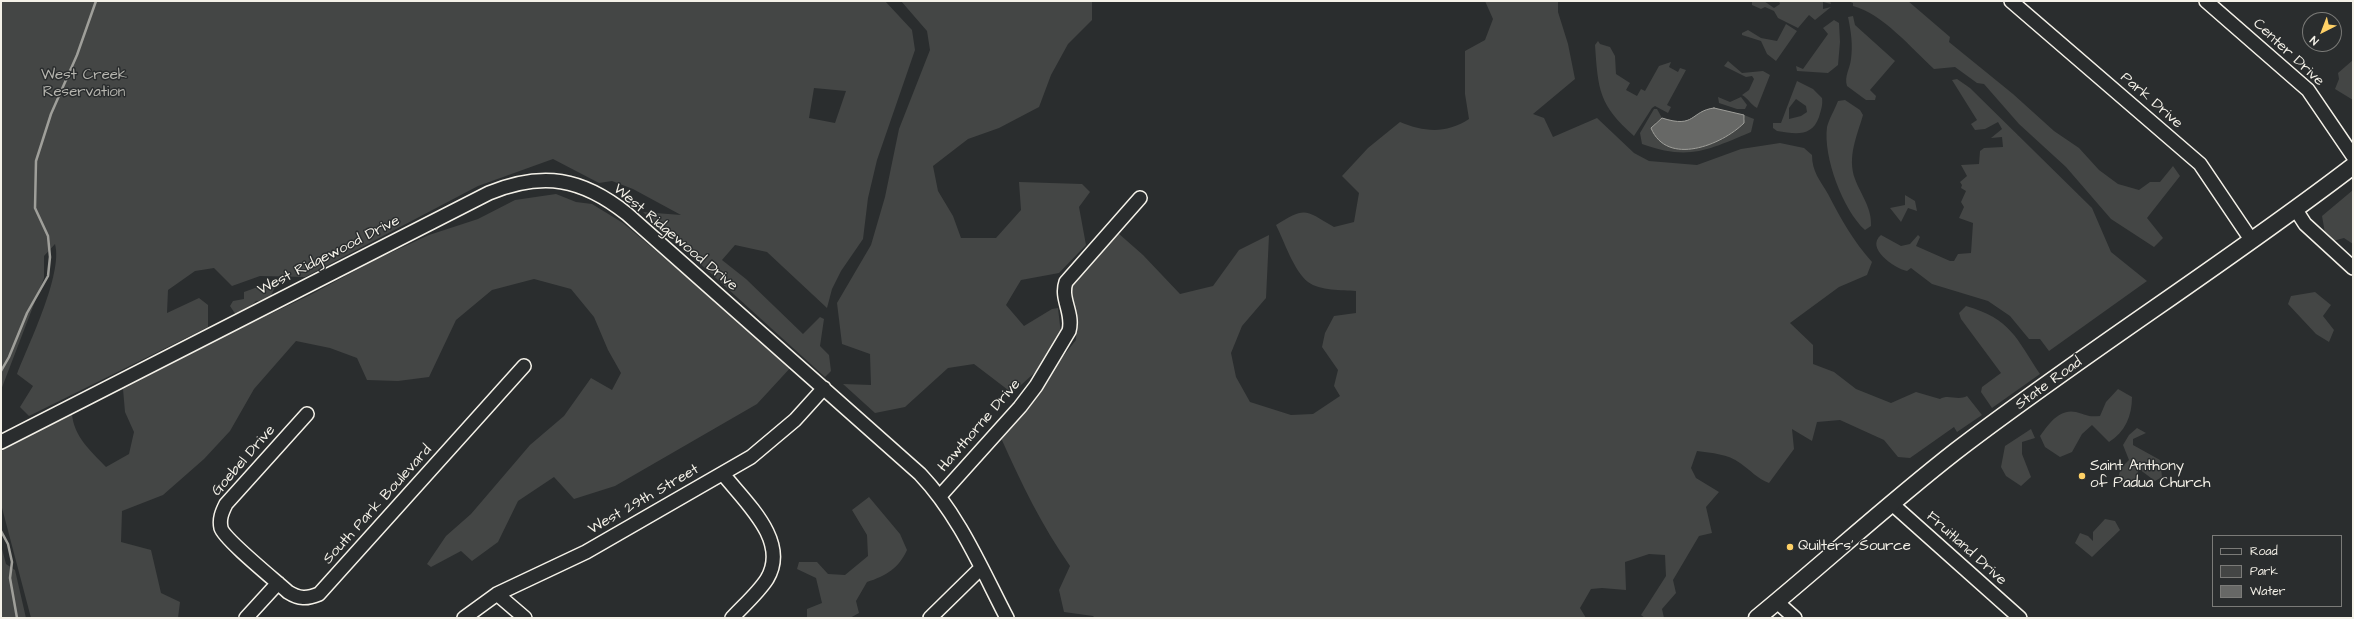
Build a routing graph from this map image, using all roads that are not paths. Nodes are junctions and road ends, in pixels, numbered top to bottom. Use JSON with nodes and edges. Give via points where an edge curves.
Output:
{"nodes":[{"id":1,"x":2011,"y":1,"type":"edge"},
{"id":2,"x":2206,"y":1,"type":"edge"},
{"id":3,"x":2353,"y":156,"type":"edge"},
{"id":4,"x":2353,"y":166,"type":"edge"},
{"id":5,"x":1140,"y":198,"type":"dead end"},
{"id":6,"x":2296,"y":210,"type":"junction"},
{"id":7,"x":2252,"y":241,"type":"junction"},
{"id":8,"x":2353,"y":268,"type":"edge"},
{"id":9,"x":524,"y":366,"type":"dead end"},
{"id":10,"x":824,"y":388,"type":"junction"},
{"id":11,"x":307,"y":414,"type":"dead end"},
{"id":12,"x":1,"y":442,"type":"edge"},
{"id":13,"x":723,"y":474,"type":"junction"},
{"id":14,"x":940,"y":496,"type":"junction"},
{"id":15,"x":1891,"y":504,"type":"junction"},
{"id":16,"x":981,"y":568,"type":"junction"},
{"id":17,"x":278,"y":583,"type":"junction"},
{"id":18,"x":497,"y":594,"type":"junction"},
{"id":19,"x":1777,"y":602,"type":"junction"},
{"id":20,"x":246,"y":618,"type":"edge"},
{"id":21,"x":464,"y":618,"type":"edge"},
{"id":22,"x":524,"y":618,"type":"edge"},
{"id":23,"x":732,"y":618,"type":"edge"},
{"id":24,"x":930,"y":618,"type":"edge"},
{"id":25,"x":1007,"y":618,"type":"edge"},
{"id":26,"x":1758,"y":618,"type":"edge"},
{"id":27,"x":1795,"y":618,"type":"edge"},
{"id":28,"x":2020,"y":618,"type":"edge"}],
"edges":[{"from":1,"to":7,"type":"street","name":"Park Drive","via":[[2200,164]]},
{"from":2,"to":3,"type":"street","name":"Center Drive","via":[[2308,90]]},
{"from":4,"to":6,"type":"main road","name":"State Road"},
{"from":5,"to":14,"type":"street","name":"Hawthorne Drive","via":[[1066,282],[1063,292],[1071,324],[1069,331],[1036,386]]},
{"from":6,"to":7,"type":"main road","name":"State Road"},
{"from":6,"to":8,"type":"street","via":[[2306,224]]},
{"from":7,"to":15,"type":"main road","name":"State Road","via":[[1996,422]]},
{"from":9,"to":17,"type":"street","name":"South Park Boulevard","via":[[319,594],[308,598],[296,597]]},
{"from":10,"to":12,"type":"street","name":"West Ridgewood Drive","via":[[616,205],[578,185],[536,180],[502,188],[469,202]]},
{"from":10,"to":13,"type":"street","name":"West 29th Street","via":[[776,438]]},
{"from":10,"to":14,"type":"street","name":"West Ridgewood Drive","via":[[920,474]]},
{"from":11,"to":17,"type":"street","name":"Goebel Drive","via":[[226,504],[221,514],[222,529]]},
{"from":13,"to":18,"type":"street","name":"West 29th Street","via":[[586,552]]},
{"from":13,"to":23,"type":"street","via":[[760,522],[771,540],[774,555],[772,569],[766,580]]},
{"from":14,"to":16,"type":"street","name":"West Ridgewood Drive","via":[[954,516]]},
{"from":15,"to":19,"type":"main road","name":"State Road"},
{"from":15,"to":28,"type":"street","name":"Fruitland Drive"},
{"from":16,"to":24,"type":"street"},
{"from":16,"to":25,"type":"street","name":"West Ridgewood Drive"},
{"from":17,"to":20,"type":"street"},
{"from":18,"to":21,"type":"street","name":"West 29th Street"},
{"from":18,"to":22,"type":"street"},
{"from":19,"to":26,"type":"main road","name":"State Road"},
{"from":19,"to":27,"type":"street"}]}
